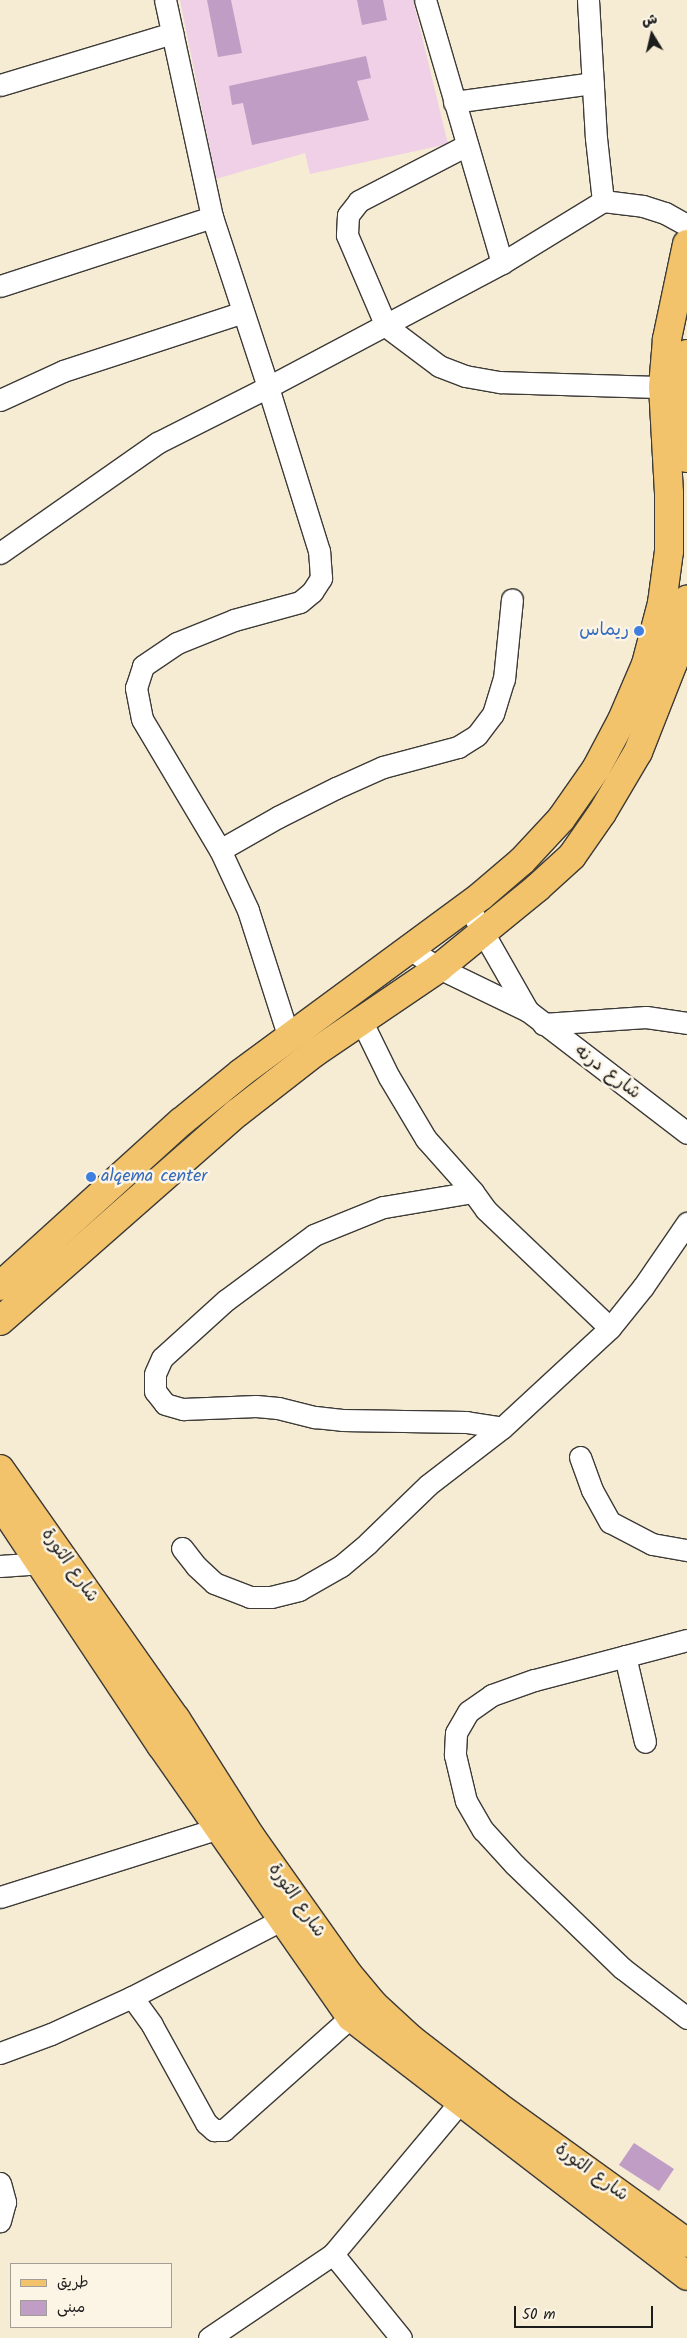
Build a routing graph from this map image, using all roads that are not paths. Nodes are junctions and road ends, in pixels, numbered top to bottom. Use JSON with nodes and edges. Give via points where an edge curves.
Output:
{"nodes":[{"id":1,"x":165,"y":0,"type":"edge"},
{"id":2,"x":425,"y":0,"type":"edge"},
{"id":3,"x":588,"y":0,"type":"edge"},
{"id":4,"x":172,"y":33,"type":"junction"},
{"id":5,"x":593,"y":83,"type":"junction"},
{"id":6,"x":0,"y":85,"type":"edge"},
{"id":7,"x":454,"y":102,"type":"junction"},
{"id":8,"x":467,"y":145,"type":"junction"},
{"id":9,"x":604,"y":201,"type":"junction"},
{"id":10,"x":212,"y":217,"type":"junction"},
{"id":11,"x":687,"y":225,"type":"edge"},
{"id":12,"x":687,"y":244,"type":"edge"},
{"id":13,"x":502,"y":263,"type":"junction"},
{"id":14,"x":0,"y":286,"type":"edge"},
{"id":15,"x":244,"y":312,"type":"junction"},
{"id":16,"x":386,"y":326,"type":"junction"},
{"id":17,"x":687,"y":354,"type":"edge"},
{"id":18,"x":663,"y":387,"type":"junction"},
{"id":19,"x":268,"y":388,"type":"junction"},
{"id":20,"x":0,"y":400,"type":"edge"},
{"id":21,"x":687,"y":458,"type":"edge"},
{"id":22,"x":0,"y":553,"type":"edge"},
{"id":23,"x":512,"y":600,"type":"dead end"},
{"id":24,"x":686,"y":610,"type":"edge"},
{"id":25,"x":220,"y":850,"type":"junction"},
{"id":26,"x":468,"y":906,"type":"junction"},
{"id":27,"x":483,"y":932,"type":"junction"},
{"id":28,"x":411,"y":950,"type":"junction"},
{"id":29,"x":438,"y":968,"type":"junction"},
{"id":30,"x":535,"y":1017,"type":"junction"},
{"id":31,"x":362,"y":1022,"type":"junction"},
{"id":32,"x":687,"y":1024,"type":"edge"},
{"id":33,"x":289,"y":1038,"type":"junction"},
{"id":34,"x":687,"y":1133,"type":"edge"},
{"id":35,"x":473,"y":1192,"type":"junction"},
{"id":36,"x":687,"y":1223,"type":"edge"},
{"id":37,"x":0,"y":1286,"type":"edge"},
{"id":38,"x":0,"y":1321,"type":"edge"},
{"id":39,"x":610,"y":1328,"type":"junction"},
{"id":40,"x":502,"y":1428,"type":"junction"},
{"id":41,"x":580,"y":1457,"type":"dead end"},
{"id":42,"x":0,"y":1469,"type":"edge"},
{"id":43,"x":0,"y":1503,"type":"edge"},
{"id":44,"x":182,"y":1548,"type":"dead end"},
{"id":45,"x":687,"y":1550,"type":"edge"},
{"id":46,"x":39,"y":1563,"type":"junction"},
{"id":47,"x":0,"y":1566,"type":"edge"},
{"id":48,"x":687,"y":1640,"type":"edge"},
{"id":49,"x":625,"y":1656,"type":"junction"},
{"id":50,"x":645,"y":1742,"type":"dead end"},
{"id":51,"x":230,"y":1825,"type":"junction"},
{"id":52,"x":0,"y":1896,"type":"edge"},
{"id":53,"x":283,"y":1919,"type":"junction"},
{"id":54,"x":132,"y":1997,"type":"junction"},
{"id":55,"x":351,"y":2017,"type":"junction"},
{"id":56,"x":687,"y":2018,"type":"edge"},
{"id":57,"x":0,"y":2053,"type":"edge"},
{"id":58,"x":460,"y":2102,"type":"junction"},
{"id":59,"x":0,"y":2183,"type":"edge"},
{"id":60,"x":0,"y":2221,"type":"edge"},
{"id":61,"x":687,"y":2243,"type":"edge"},
{"id":62,"x":333,"y":2254,"type":"junction"},
{"id":63,"x":687,"y":2276,"type":"edge"},
{"id":64,"x":209,"y":2338,"type":"edge"},
{"id":65,"x":401,"y":2338,"type":"edge"}],
"edges":[{"from":1,"to":4,"type":"street"},
{"from":2,"to":7,"type":"street"},
{"from":3,"to":5,"type":"street"},
{"from":4,"to":6,"type":"street"},
{"from":4,"to":10,"type":"street"},
{"from":5,"to":7,"type":"street"},
{"from":5,"to":9,"type":"street"},
{"from":7,"to":8,"type":"street"},
{"from":8,"to":13,"type":"street"},
{"from":8,"to":16,"type":"street","via":[[359,201],[348,215],[346,235]]},
{"from":9,"to":11,"type":"street","via":[[644,206]]},
{"from":9,"to":13,"type":"street"},
{"from":10,"to":14,"type":"street"},
{"from":10,"to":15,"type":"street"},
{"from":12,"to":18,"type":"main road","via":[[667,339]]},
{"from":13,"to":16,"type":"street"},
{"from":15,"to":19,"type":"street"},
{"from":15,"to":20,"type":"street","via":[[63,371]]},
{"from":16,"to":18,"type":"street","via":[[439,366],[465,376],[500,382]]},
{"from":16,"to":19,"type":"street"},
{"from":17,"to":21,"type":"main road","via":[[684,410]]},
{"from":18,"to":26,"type":"main road","via":[[669,551],[662,603],[646,664],[596,769],[560,819],[522,861]]},
{"from":19,"to":22,"type":"street","via":[[156,443]]},
{"from":19,"to":25,"type":"street","via":[[319,551],[321,578],[300,602],[234,620],[177,643],[144,666],[136,688],[142,719]]},
{"from":23,"to":25,"type":"street","via":[[504,679],[493,714],[477,735],[458,747],[383,767],[336,788]]},
{"from":24,"to":27,"type":"main road","via":[[673,663],[638,752],[602,813],[572,856]]},
{"from":25,"to":33,"type":"street","via":[[248,910]]},
{"from":26,"to":27,"type":"street","name":"شارع درنه"},
{"from":26,"to":28,"type":"main road"},
{"from":27,"to":29,"type":"main road"},
{"from":27,"to":30,"type":"street","name":"شارع درنه"},
{"from":28,"to":29,"type":"street","name":"شارع درنه"},
{"from":28,"to":33,"type":"main road"},
{"from":29,"to":30,"type":"street","name":"شارع درنه"},
{"from":29,"to":31,"type":"main road"},
{"from":30,"to":32,"type":"street","via":[[646,1017]]},
{"from":30,"to":34,"type":"street","name":"شارع درنه"},
{"from":31,"to":35,"type":"street","via":[[389,1077],[426,1139]]},
{"from":31,"to":38,"type":"main road","via":[[314,1053],[237,1113]]},
{"from":33,"to":37,"type":"main road","via":[[182,1122]]},
{"from":35,"to":39,"type":"street","via":[[486,1210]]},
{"from":35,"to":40,"type":"street","via":[[382,1207],[314,1235],[226,1300],[162,1358],[155,1374],[155,1391],[165,1404],[183,1409],[256,1406],[342,1420],[466,1422]]},
{"from":36,"to":39,"type":"street"},
{"from":39,"to":40,"type":"street"},
{"from":40,"to":44,"type":"street","via":[[428,1485],[341,1566],[299,1590],[250,1597],[230,1590],[214,1582]]},
{"from":41,"to":45,"type":"street","via":[[592,1490],[610,1522],[652,1544]]},
{"from":42,"to":51,"type":"main road","name":"شارع الثورة","via":[[176,1719]]},
{"from":43,"to":46,"type":"main road","name":"شارع الثورة"},
{"from":46,"to":47,"type":"street"},
{"from":46,"to":51,"type":"main road","name":"شارع الثورة"},
{"from":48,"to":49,"type":"street"},
{"from":49,"to":50,"type":"street"},
{"from":49,"to":56,"type":"street","via":[[534,1680],[492,1695],[468,1712],[456,1733],[455,1754],[466,1801],[483,1830],[622,1968]]},
{"from":51,"to":52,"type":"street"},
{"from":51,"to":53,"type":"main road","name":"شارع الثورة"},
{"from":51,"to":61,"type":"main road","name":"شارع الثورة","via":[[374,2005],[412,2040],[496,2106]]},
{"from":53,"to":54,"type":"street"},
{"from":53,"to":55,"type":"main road","name":"شارع الثورة"},
{"from":54,"to":55,"type":"street","via":[[152,2025],[206,2123],[214,2130],[224,2130]]},
{"from":54,"to":57,"type":"street"},
{"from":55,"to":58,"type":"main road","name":"شارع الثورة"},
{"from":58,"to":62,"type":"street"},
{"from":58,"to":63,"type":"main road","name":"شارع الثورة"},
{"from":59,"to":60,"type":"street","via":[[5,2202]]},
{"from":62,"to":64,"type":"street"},
{"from":62,"to":65,"type":"street"}]}
